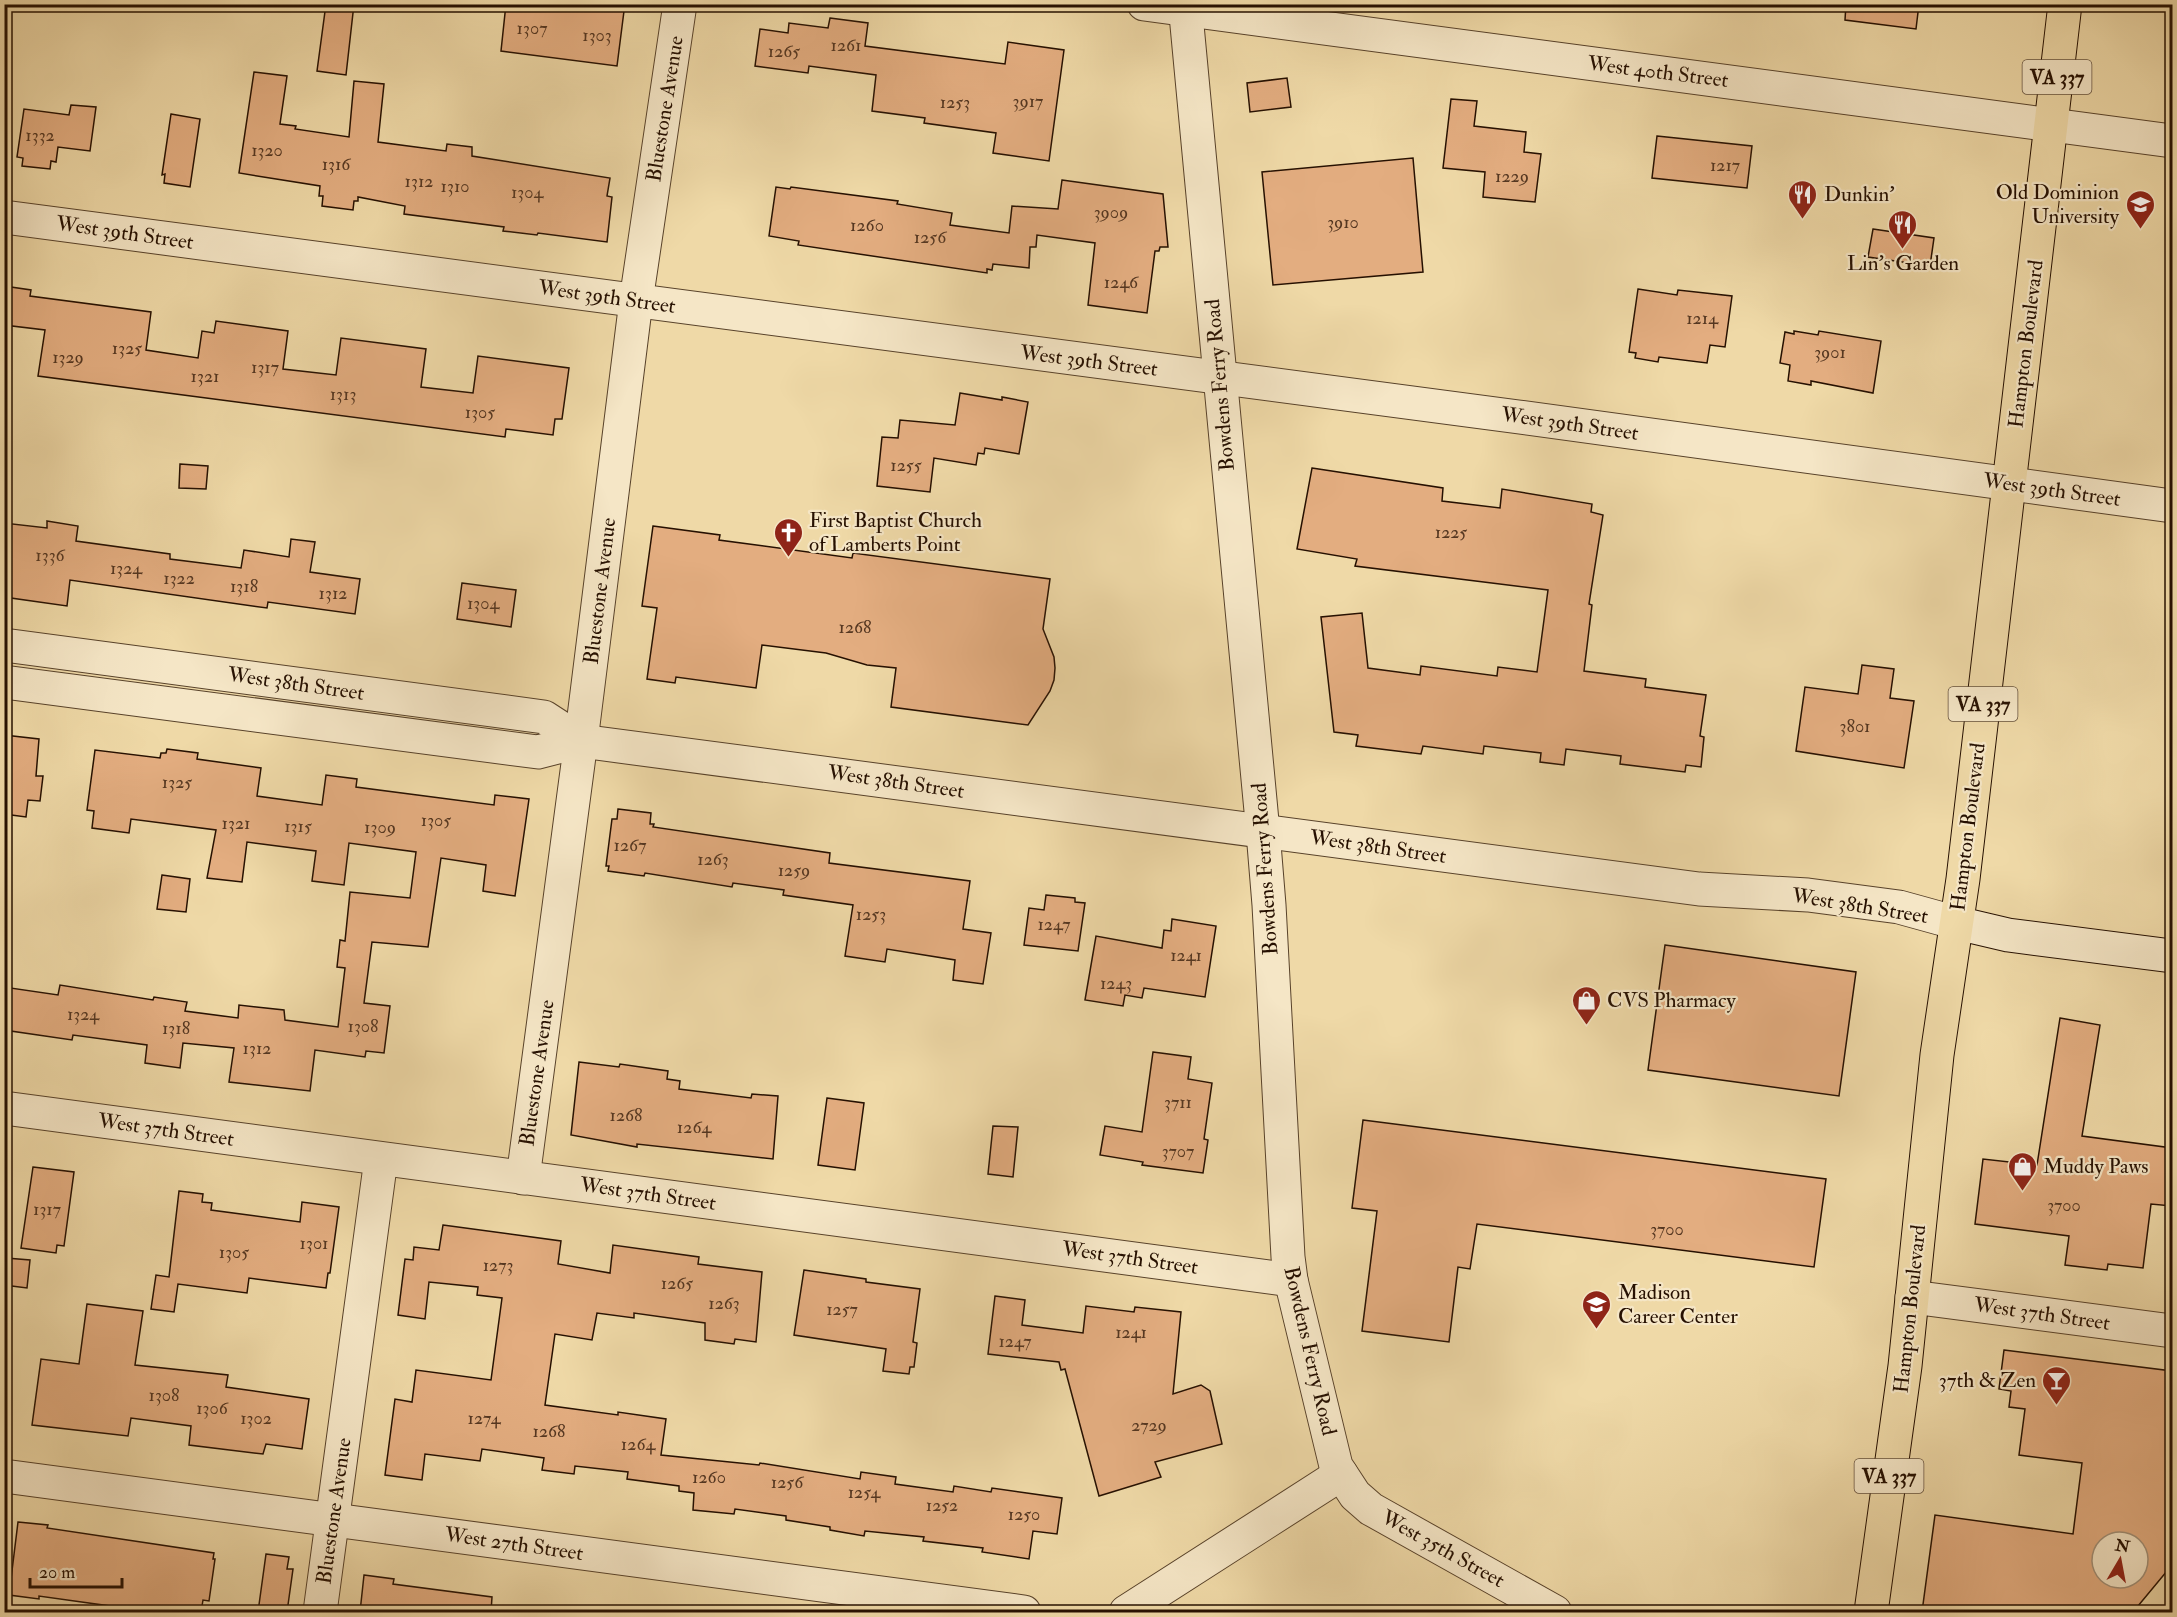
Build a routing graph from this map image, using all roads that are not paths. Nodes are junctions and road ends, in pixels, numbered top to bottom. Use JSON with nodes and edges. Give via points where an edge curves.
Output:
{"nodes":[{"id":1,"x":681,"y":4,"type":"edge"},
{"id":2,"x":1144,"y":4,"type":"edge"},
{"id":3,"x":2065,"y":4,"type":"edge"},
{"id":4,"x":1185,"y":7,"type":"edge"},
{"id":5,"x":2051,"y":125,"type":"junction"},
{"id":6,"x":2172,"y":141,"type":"edge"},
{"id":7,"x":4,"y":217,"type":"edge"},
{"id":8,"x":636,"y":301,"type":"junction"},
{"id":9,"x":1219,"y":378,"type":"junction"},
{"id":10,"x":2010,"y":484,"type":"junction"},
{"id":11,"x":2172,"y":506,"type":"edge"},
{"id":12,"x":4,"y":645,"type":"edge"},
{"id":13,"x":4,"y":682,"type":"edge"},
{"id":14,"x":581,"y":741,"type":"junction"},
{"id":15,"x":1263,"y":832,"type":"junction"},
{"id":16,"x":1957,"y":923,"type":"junction"},
{"id":17,"x":2172,"y":956,"type":"edge"},
{"id":18,"x":4,"y":1108,"type":"edge"},
{"id":19,"x":381,"y":1159,"type":"junction"},
{"id":20,"x":523,"y":1178,"type":"junction"},
{"id":21,"x":1291,"y":1280,"type":"junction"},
{"id":22,"x":1912,"y":1297,"type":"junction"},
{"id":23,"x":2172,"y":1331,"type":"edge"},
{"id":24,"x":1341,"y":1474,"type":"junction"},
{"id":25,"x":4,"y":1476,"type":"edge"},
{"id":26,"x":333,"y":1519,"type":"junction"},
{"id":27,"x":320,"y":1612,"type":"edge"},
{"id":28,"x":1024,"y":1612,"type":"edge"},
{"id":29,"x":1126,"y":1612,"type":"edge"},
{"id":30,"x":1555,"y":1612,"type":"edge"},
{"id":31,"x":1871,"y":1612,"type":"edge"}],
"edges":[{"from":1,"to":8,"type":"street","name":"Bluestone Avenue"},
{"from":2,"to":4,"type":"street","name":"West 40th Street"},
{"from":3,"to":5,"type":"main road","name":"Hampton Boulevard","number":"VA 337"},
{"from":4,"to":5,"type":"street","name":"West 40th Street"},
{"from":4,"to":9,"type":"street","name":"Bowdens Ferry Road"},
{"from":5,"to":6,"type":"street","name":"West 40th Street"},
{"from":5,"to":10,"type":"main road","name":"Hampton Boulevard","number":"VA 337"},
{"from":7,"to":8,"type":"street","name":"West 39th Street"},
{"from":8,"to":9,"type":"street","name":"West 39th Street"},
{"from":8,"to":14,"type":"street","name":"Bluestone Avenue"},
{"from":9,"to":10,"type":"street","name":"West 39th Street"},
{"from":9,"to":15,"type":"street","name":"Bowdens Ferry Road"},
{"from":10,"to":11,"type":"street","name":"West 39th Street"},
{"from":10,"to":16,"type":"main road","name":"Hampton Boulevard","number":"VA 337"},
{"from":12,"to":14,"type":"street","name":"West 38th Street","via":[[544,717]]},
{"from":13,"to":14,"type":"street","name":"West 38th Street","via":[[538,752]]},
{"from":14,"to":15,"type":"street","name":"West 38th Street"},
{"from":14,"to":20,"type":"street","name":"Bluestone Avenue"},
{"from":15,"to":16,"type":"street","name":"West 38th Street","via":[[1699,889],[1808,895],[1899,907]]},
{"from":15,"to":21,"type":"street","name":"Bowdens Ferry Road"},
{"from":16,"to":17,"type":"street","name":"West 38th Street","via":[[2008,935]]},
{"from":16,"to":22,"type":"main road","name":"Hampton Boulevard","number":"VA 337","via":[[1937,1055]]},
{"from":18,"to":19,"type":"street","name":"West 37th Street"},
{"from":19,"to":20,"type":"street","name":"West 37th Street"},
{"from":19,"to":26,"type":"street","name":"Bluestone Avenue"},
{"from":20,"to":21,"type":"street","name":"West 37th Street"},
{"from":21,"to":24,"type":"street","name":"Bowdens Ferry Road"},
{"from":22,"to":23,"type":"street","name":"West 37th Street"},
{"from":22,"to":31,"type":"main road","name":"Hampton Boulevard","number":"VA 337"},
{"from":24,"to":29,"type":"street"},
{"from":24,"to":30,"type":"street","name":"West 35th Street","via":[[1355,1495],[1371,1509]]},
{"from":25,"to":26,"type":"street","name":"West 27th Street"},
{"from":26,"to":27,"type":"street","name":"Bluestone Avenue"},
{"from":26,"to":28,"type":"street","name":"West 27th Street"}]}
